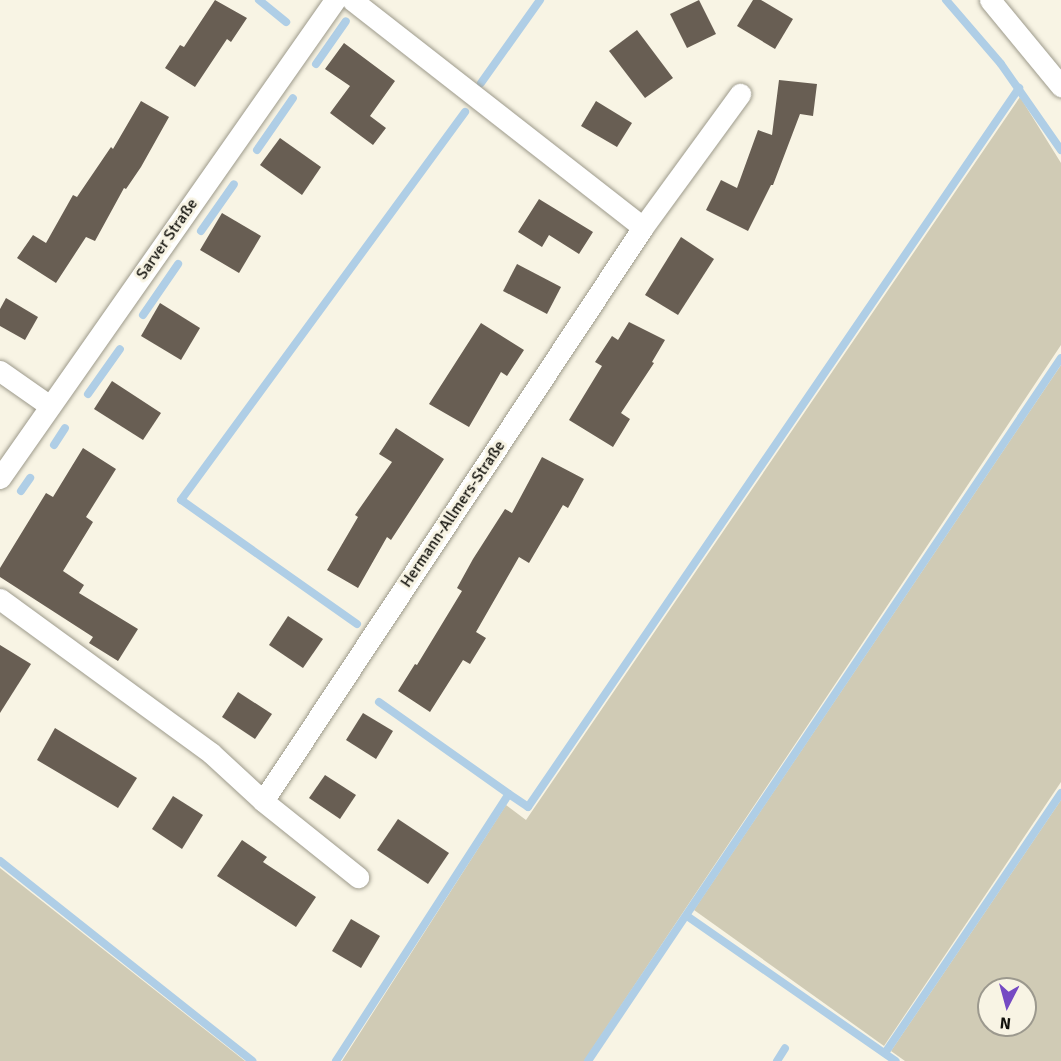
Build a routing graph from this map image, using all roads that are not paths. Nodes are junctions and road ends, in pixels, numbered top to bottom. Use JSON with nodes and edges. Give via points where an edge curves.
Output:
{"nodes":[{"id":1,"x":335,"y":0,"type":"edge"},
{"id":2,"x":352,"y":0,"type":"edge"},
{"id":3,"x":990,"y":0,"type":"edge"},
{"id":4,"x":1061,"y":86,"type":"edge"},
{"id":5,"x":740,"y":94,"type":"dead end"},
{"id":6,"x":643,"y":226,"type":"junction"},
{"id":7,"x":0,"y":371,"type":"edge"},
{"id":8,"x":50,"y":406,"type":"junction"},
{"id":9,"x":0,"y":478,"type":"edge"},
{"id":10,"x":0,"y":599,"type":"edge"},
{"id":11,"x":263,"y":801,"type":"junction"},
{"id":12,"x":358,"y":878,"type":"dead end"}],
"edges":[{"from":1,"to":8,"type":"street","name":"Sarver Straße"},
{"from":2,"to":6,"type":"street"},
{"from":3,"to":4,"type":"street"},
{"from":5,"to":6,"type":"street","name":"Hermann-Allmers-Straße"},
{"from":6,"to":11,"type":"street","name":"Hermann-Allmers-Straße"},
{"from":7,"to":8,"type":"street"},
{"from":8,"to":9,"type":"street","name":"Sarver Straße"},
{"from":10,"to":11,"type":"street","via":[[211,753]]},
{"from":11,"to":12,"type":"street"}]}
